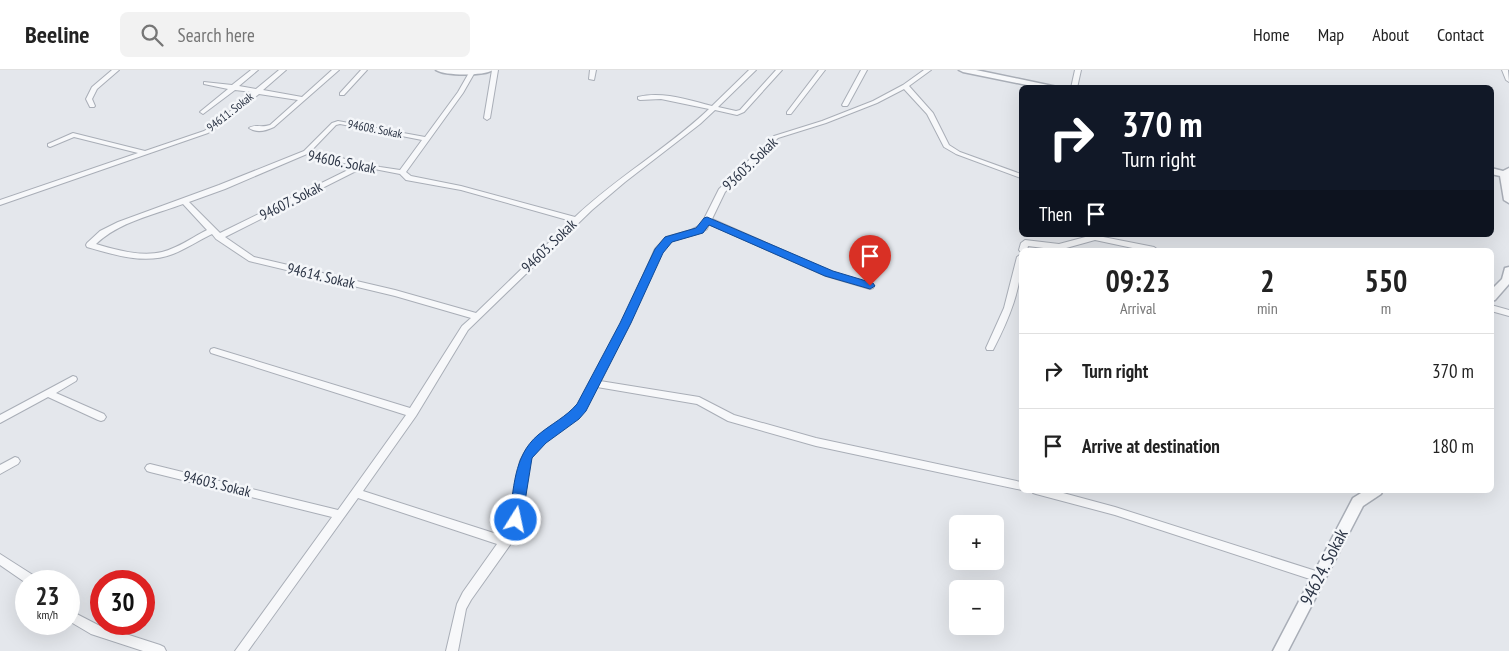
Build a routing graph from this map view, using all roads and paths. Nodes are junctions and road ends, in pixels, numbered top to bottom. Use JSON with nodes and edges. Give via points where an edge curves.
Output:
{"nodes":[{"id":1,"x":116,"y":70,"type":"edge"},
{"id":2,"x":255,"y":70,"type":"edge"},
{"id":3,"x":282,"y":70,"type":"edge"},
{"id":4,"x":336,"y":70,"type":"edge"},
{"id":5,"x":364,"y":70,"type":"edge"},
{"id":6,"x":440,"y":70,"type":"edge"},
{"id":7,"x":489,"y":70,"type":"edge"},
{"id":8,"x":495,"y":70,"type":"edge"},
{"id":9,"x":593,"y":70,"type":"edge"},
{"id":10,"x":752,"y":70,"type":"edge"},
{"id":11,"x":779,"y":70,"type":"edge"},
{"id":12,"x":822,"y":70,"type":"edge"},
{"id":13,"x":864,"y":70,"type":"edge"},
{"id":14,"x":928,"y":70,"type":"edge"},
{"id":15,"x":963,"y":70,"type":"edge"},
{"id":16,"x":1078,"y":70,"type":"edge"},
{"id":17,"x":1504,"y":70,"type":"edge"},
{"id":18,"x":472,"y":72,"type":"junction"},
{"id":19,"x":592,"y":79,"type":"dead end"},
{"id":20,"x":1509,"y":80,"type":"edge"},
{"id":21,"x":206,"y":83,"type":"dead end"},
{"id":22,"x":1042,"y":85,"type":"edge"},
{"id":23,"x":1075,"y":85,"type":"edge"},
{"id":24,"x":904,"y":86,"type":"junction"},
{"id":25,"x":233,"y":88,"type":"junction"},
{"id":26,"x":257,"y":92,"type":"junction"},
{"id":27,"x":342,"y":94,"type":"dead end"},
{"id":28,"x":640,"y":98,"type":"dead end"},
{"id":29,"x":304,"y":99,"type":"junction"},
{"id":30,"x":845,"y":105,"type":"dead end"},
{"id":31,"x":92,"y":106,"type":"dead end"},
{"id":32,"x":715,"y":107,"type":"junction"},
{"id":33,"x":203,"y":112,"type":"dead end"},
{"id":34,"x":789,"y":113,"type":"dead end"},
{"id":35,"x":487,"y":118,"type":"dead end"},
{"id":36,"x":252,"y":128,"type":"dead end"},
{"id":37,"x":426,"y":139,"type":"junction"},
{"id":38,"x":50,"y":145,"type":"dead end"},
{"id":39,"x":143,"y":152,"type":"junction"},
{"id":40,"x":306,"y":152,"type":"junction"},
{"id":41,"x":363,"y":165,"type":"junction"},
{"id":42,"x":402,"y":172,"type":"junction"},
{"id":43,"x":1494,"y":172,"type":"edge"},
{"id":44,"x":1507,"y":173,"type":"edge"},
{"id":45,"x":1019,"y":175,"type":"edge"},
{"id":46,"x":1509,"y":200,"type":"edge"},
{"id":47,"x":184,"y":201,"type":"junction"},
{"id":48,"x":0,"y":202,"type":"edge"},
{"id":49,"x":577,"y":220,"type":"junction"},
{"id":50,"x":707,"y":220,"type":"junction"},
{"id":51,"x":211,"y":230,"type":"junction"},
{"id":52,"x":1089,"y":237,"type":"edge"},
{"id":53,"x":1095,"y":237,"type":"edge"},
{"id":54,"x":219,"y":238,"type":"junction"},
{"id":55,"x":1024,"y":248,"type":"edge"},
{"id":56,"x":1145,"y":248,"type":"edge"},
{"id":57,"x":1019,"y":265,"type":"edge"},
{"id":58,"x":1509,"y":271,"type":"edge"},
{"id":59,"x":870,"y":286,"type":"dead end"},
{"id":60,"x":1494,"y":294,"type":"edge"},
{"id":61,"x":1494,"y":309,"type":"edge"},
{"id":62,"x":1509,"y":313,"type":"edge"},
{"id":63,"x":476,"y":316,"type":"junction"},
{"id":64,"x":990,"y":348,"type":"dead end"},
{"id":65,"x":214,"y":351,"type":"dead end"},
{"id":66,"x":73,"y":379,"type":"dead end"},
{"id":67,"x":593,"y":383,"type":"junction"},
{"id":68,"x":48,"y":393,"type":"junction"},
{"id":69,"x":414,"y":413,"type":"junction"},
{"id":70,"x":101,"y":417,"type":"dead end"},
{"id":71,"x":0,"y":419,"type":"edge"},
{"id":72,"x":15,"y":461,"type":"dead end"},
{"id":73,"x":150,"y":468,"type":"dead end"},
{"id":74,"x":0,"y":470,"type":"edge"},
{"id":75,"x":1019,"y":486,"type":"edge"},
{"id":76,"x":357,"y":493,"type":"junction"},
{"id":77,"x":1047,"y":493,"type":"edge"},
{"id":78,"x":1372,"y":493,"type":"edge"},
{"id":79,"x":341,"y":515,"type":"junction"},
{"id":80,"x":506,"y":542,"type":"junction"},
{"id":81,"x":0,"y":559,"type":"edge"},
{"id":82,"x":16,"y":570,"type":"edge"},
{"id":83,"x":1319,"y":577,"type":"junction"},
{"id":84,"x":80,"y":621,"type":"edge"},
{"id":85,"x":160,"y":651,"type":"edge"},
{"id":86,"x":241,"y":651,"type":"edge"},
{"id":87,"x":452,"y":651,"type":"edge"},
{"id":88,"x":1280,"y":651,"type":"edge"}],
"edges":[{"from":1,"to":31,"type":"street","via":[[91,92],[89,100]]},
{"from":2,"to":25,"type":"street"},
{"from":3,"to":26,"type":"street","name":"94611. Sokak"},
{"from":4,"to":29,"type":"street"},
{"from":5,"to":27,"type":"street"},
{"from":6,"to":18,"type":"street"},
{"from":7,"to":18,"type":"street"},
{"from":8,"to":35,"type":"street"},
{"from":9,"to":19,"type":"street"},
{"from":10,"to":32,"type":"street","name":"94603. Sokak"},
{"from":11,"to":32,"type":"street","via":[[739,112]]},
{"from":12,"to":34,"type":"street"},
{"from":13,"to":30,"type":"street"},
{"from":14,"to":24,"type":"street","name":"93603. Sokak"},
{"from":15,"to":22,"type":"street"},
{"from":16,"to":23,"type":"street"},
{"from":17,"to":20,"type":"street"},
{"from":18,"to":37,"type":"street"},
{"from":21,"to":25,"type":"street"},
{"from":24,"to":45,"type":"street","via":[[930,113],[946,146]]},
{"from":24,"to":50,"type":"street","name":"93603. Sokak","via":[[866,106],[776,137],[722,191]]},
{"from":25,"to":26,"type":"street"},
{"from":25,"to":33,"type":"street"},
{"from":26,"to":29,"type":"street"},
{"from":26,"to":39,"type":"street","name":"94611. Sokak","via":[[211,130]]},
{"from":28,"to":32,"type":"street","via":[[650,96]]},
{"from":29,"to":36,"type":"street","via":[[269,128]]},
{"from":32,"to":49,"type":"street","name":"94603. Sokak","via":[[682,136],[611,188]]},
{"from":37,"to":40,"type":"street","name":"94608. Sokak","via":[[340,122]]},
{"from":37,"to":42,"type":"street"},
{"from":38,"to":39,"type":"street","via":[[72,135]]},
{"from":39,"to":48,"type":"street","name":"94611. Sokak"},
{"from":40,"to":41,"type":"street","name":"94606. Sokak"},
{"from":40,"to":47,"type":"street","name":"94606. Sokak"},
{"from":41,"to":42,"type":"street","name":"94606. Sokak"},
{"from":41,"to":54,"type":"street","name":"94607. Sokak"},
{"from":42,"to":49,"type":"street","name":"94606. Sokak","via":[[409,178],[461,188]]},
{"from":43,"to":44,"type":"street"},
{"from":44,"to":46,"type":"street","via":[[1505,183]]},
{"from":47,"to":51,"type":"street","name":"94614. Sokak"},
{"from":47,"to":51,"type":"street","name":"94606. Sokak","via":[[111,229],[90,245],[154,256]]},
{"from":49,"to":63,"type":"street","name":"94603. Sokak"},
{"from":50,"to":59,"type":"street","via":[[829,274]]},
{"from":50,"to":67,"type":"street","name":"93603. Sokak","via":[[699,230],[669,239],[658,251],[626,323]]},
{"from":51,"to":54,"type":"street","name":"94614. Sokak"},
{"from":52,"to":55,"type":"street","via":[[1059,247],[1025,243]]},
{"from":53,"to":56,"type":"street"},
{"from":54,"to":63,"type":"street","name":"94614. Sokak","via":[[259,262]]},
{"from":57,"to":64,"type":"street","via":[[1008,308]]},
{"from":58,"to":60,"type":"street","via":[[1507,280]]},
{"from":61,"to":62,"type":"street"},
{"from":63,"to":69,"type":"street","name":"94603. Sokak","via":[[458,338]]},
{"from":65,"to":69,"type":"street"},
{"from":66,"to":68,"type":"street"},
{"from":67,"to":75,"type":"street","via":[[699,401],[731,418],[816,442]]},
{"from":67,"to":80,"type":"street","name":"93603. Sokak","via":[[575,415],[542,439],[528,455],[516,520]]},
{"from":68,"to":70,"type":"street"},
{"from":68,"to":71,"type":"street"},
{"from":69,"to":76,"type":"street","name":"94603. Sokak"},
{"from":72,"to":74,"type":"street"},
{"from":73,"to":79,"type":"street","name":"94603. Sokak"},
{"from":76,"to":79,"type":"street","name":"94603. Sokak"},
{"from":76,"to":80,"type":"street"},
{"from":77,"to":83,"type":"street","via":[[1124,514]]},
{"from":78,"to":83,"type":"street","name":"94624. Sokak","via":[[1358,502]]},
{"from":79,"to":86,"type":"street","name":"94603. Sokak"},
{"from":80,"to":87,"type":"street","name":"93603. Sokak","via":[[466,596]]},
{"from":81,"to":82,"type":"street"},
{"from":83,"to":88,"type":"street","name":"94624. Sokak"},
{"from":84,"to":85,"type":"street","via":[[95,630]]}]}
